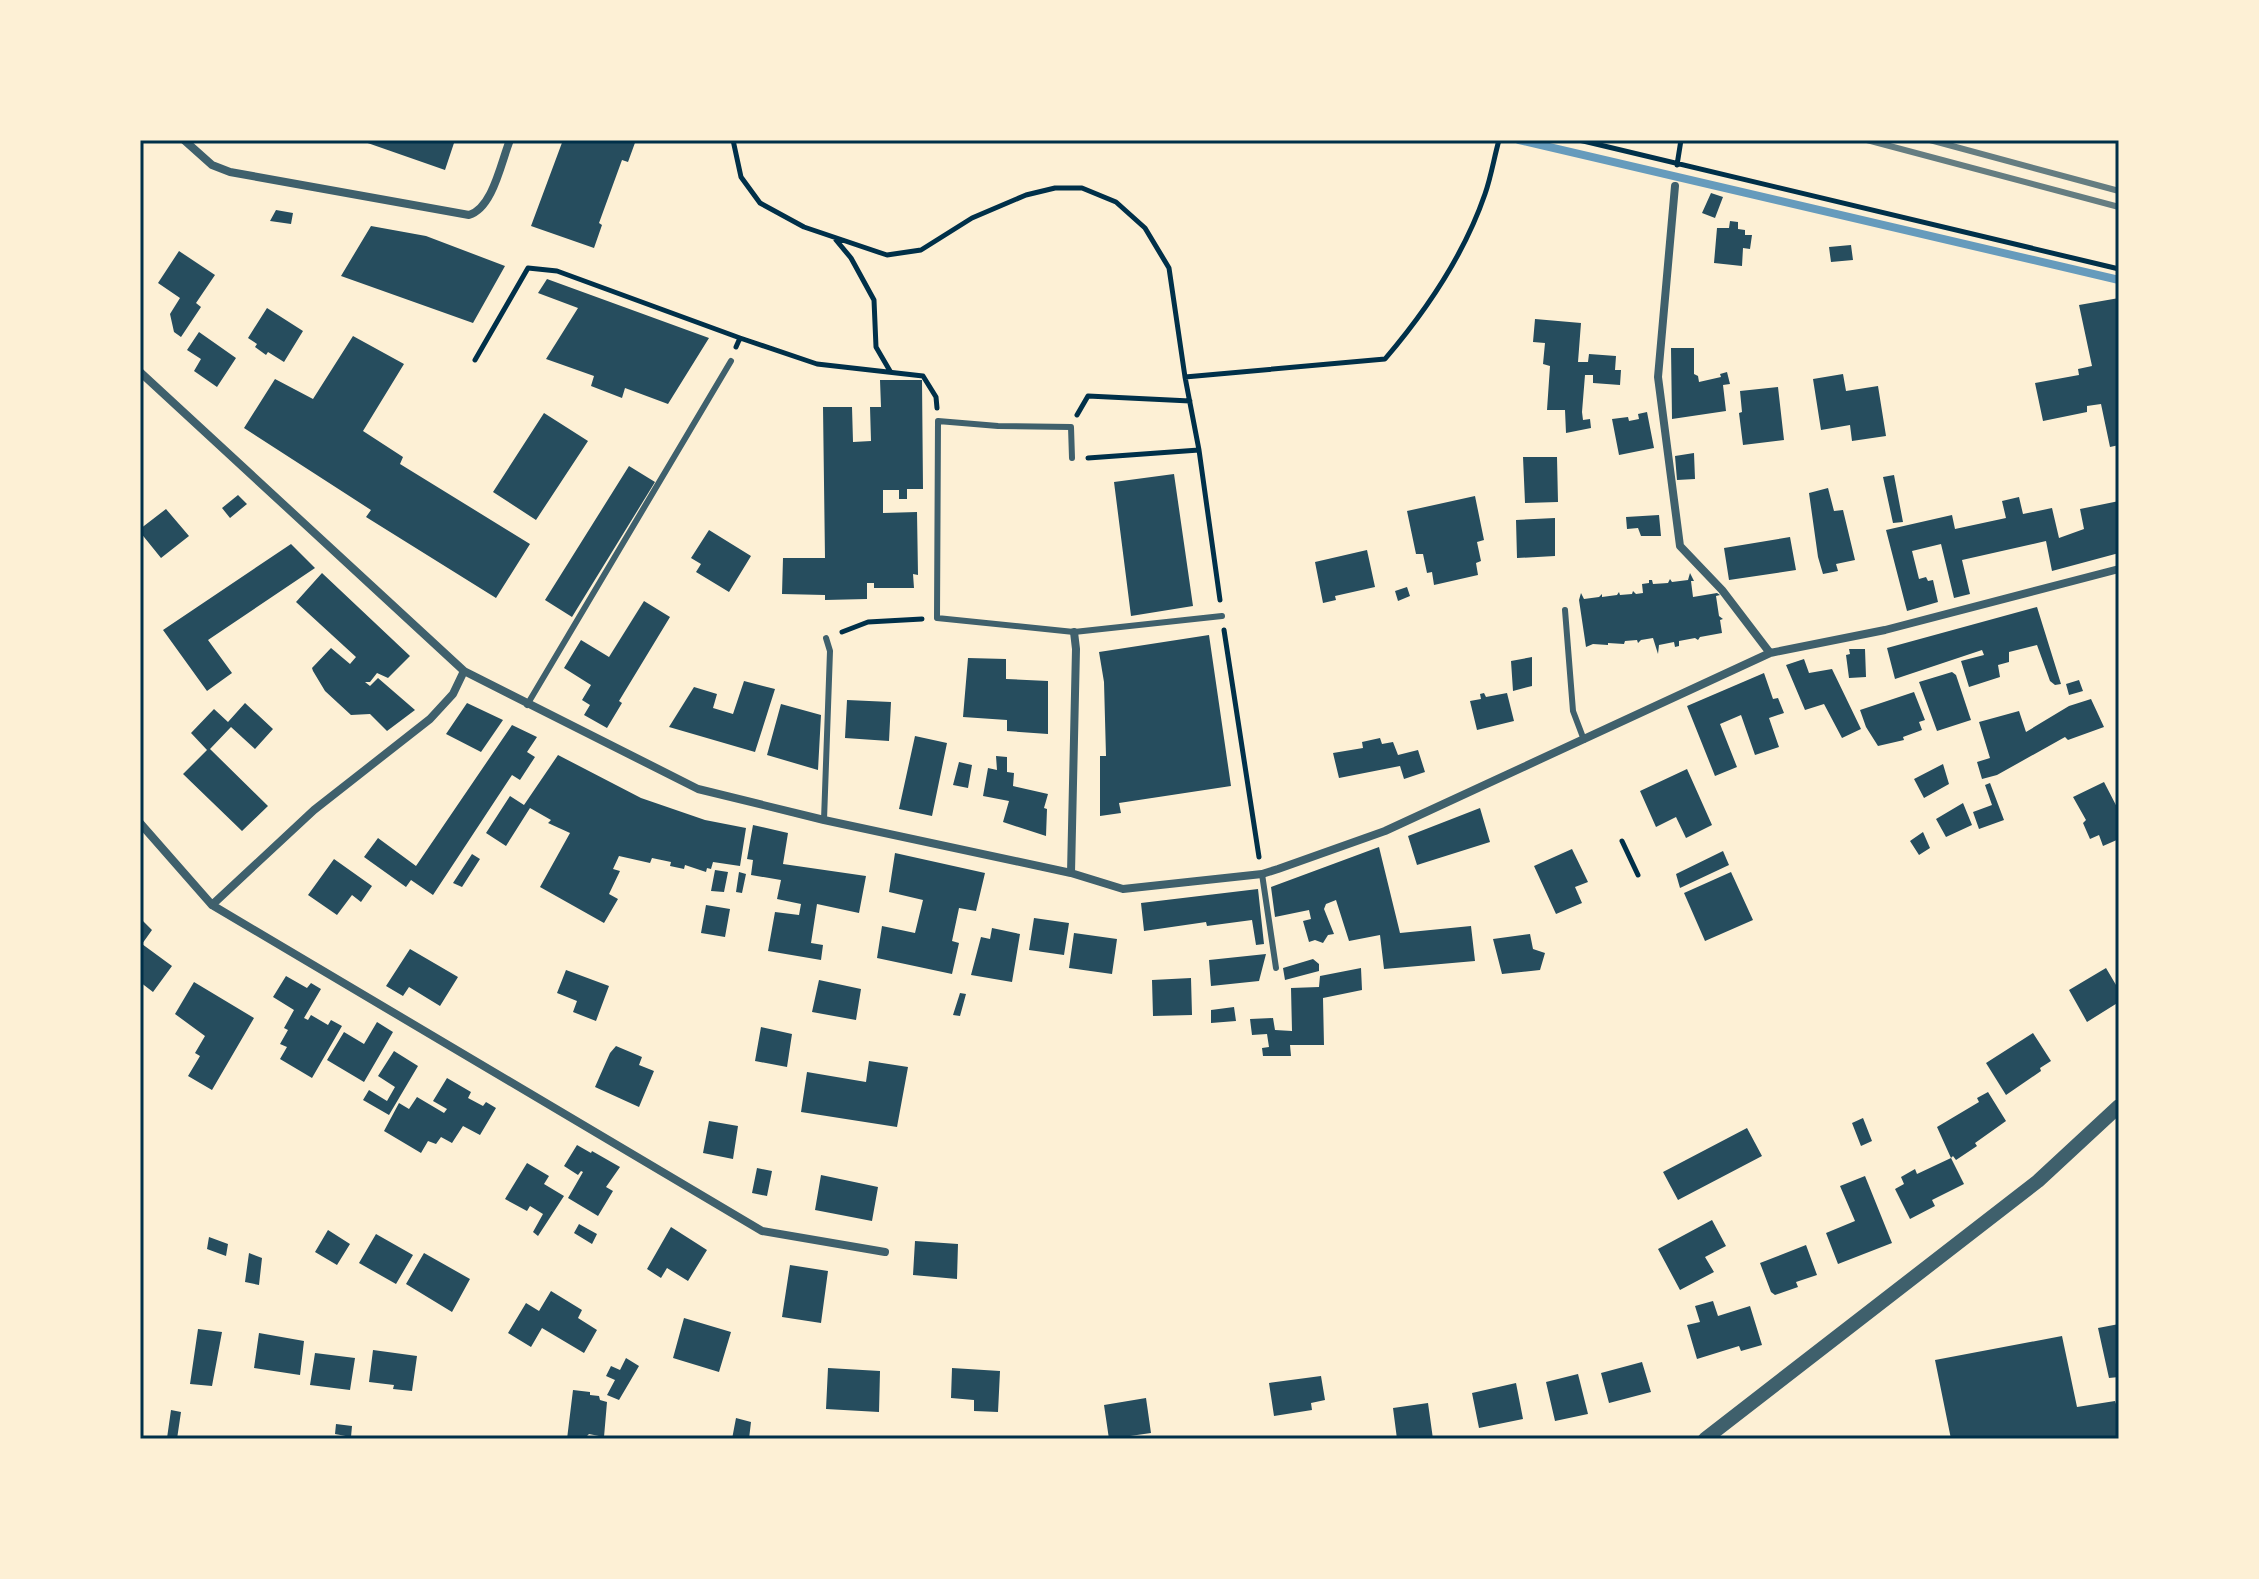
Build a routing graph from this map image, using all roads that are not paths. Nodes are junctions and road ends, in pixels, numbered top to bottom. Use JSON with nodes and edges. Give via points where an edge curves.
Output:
{"nodes":[{"id":1,"x":184,"y":140,"type":"edge"},
{"id":2,"x":510,"y":140,"type":"edge"},
{"id":3,"x":1675,"y":186,"type":"dead end"},
{"id":4,"x":731,"y":361,"type":"road end"},
{"id":5,"x":140,"y":372,"type":"edge"},
{"id":6,"x":1072,"y":458,"type":"road end"},
{"id":7,"x":2119,"y":569,"type":"edge"},
{"id":8,"x":1565,"y":610,"type":"dead end"},
{"id":9,"x":1222,"y":616,"type":"road end"},
{"id":10,"x":1074,"y":632,"type":"junction"},
{"id":11,"x":826,"y":638,"type":"road end"},
{"id":12,"x":1770,"y":653,"type":"junction"},
{"id":13,"x":464,"y":671,"type":"junction"},
{"id":14,"x":527,"y":705,"type":"junction"},
{"id":15,"x":1584,"y":741,"type":"junction"},
{"id":16,"x":824,"y":820,"type":"junction"},
{"id":17,"x":140,"y":823,"type":"edge"},
{"id":18,"x":1071,"y":873,"type":"junction"},
{"id":19,"x":1262,"y":874,"type":"junction"},
{"id":20,"x":212,"y":905,"type":"junction"},
{"id":21,"x":1276,"y":968,"type":"dead end"},
{"id":22,"x":2119,"y":1106,"type":"edge"},
{"id":23,"x":885,"y":1252,"type":"dead end"},
{"id":24,"x":1705,"y":1439,"type":"edge"}],
"edges":[{"from":1,"to":2,"type":"street","via":[[212,165],[230,172],[469,215],[486,204]]},
{"from":3,"to":12,"type":"street","via":[[1658,377],[1680,546]]},
{"from":4,"to":14,"type":"lane"},
{"from":5,"to":13,"type":"street"},
{"from":6,"to":10,"type":"lane","via":[[1071,427],[938,421],[937,618]]},
{"from":7,"to":12,"type":"street","via":[[1885,630]]},
{"from":8,"to":15,"type":"lane","via":[[1573,711]]},
{"from":9,"to":10,"type":"lane"},
{"from":10,"to":18,"type":"street"},
{"from":11,"to":16,"type":"lane","via":[[830,651]]},
{"from":12,"to":15,"type":"street"},
{"from":13,"to":14,"type":"street"},
{"from":13,"to":20,"type":"street","via":[[453,694],[430,719],[325,801]]},
{"from":14,"to":16,"type":"street","via":[[698,789]]},
{"from":15,"to":19,"type":"street","via":[[1385,831]]},
{"from":16,"to":18,"type":"street"},
{"from":17,"to":20,"type":"street"},
{"from":18,"to":19,"type":"street","via":[[1123,889]]},
{"from":19,"to":21,"type":"lane"},
{"from":20,"to":23,"type":"street","via":[[762,1231]]},
{"from":22,"to":24,"type":"street","via":[[2038,1181]]}]}
